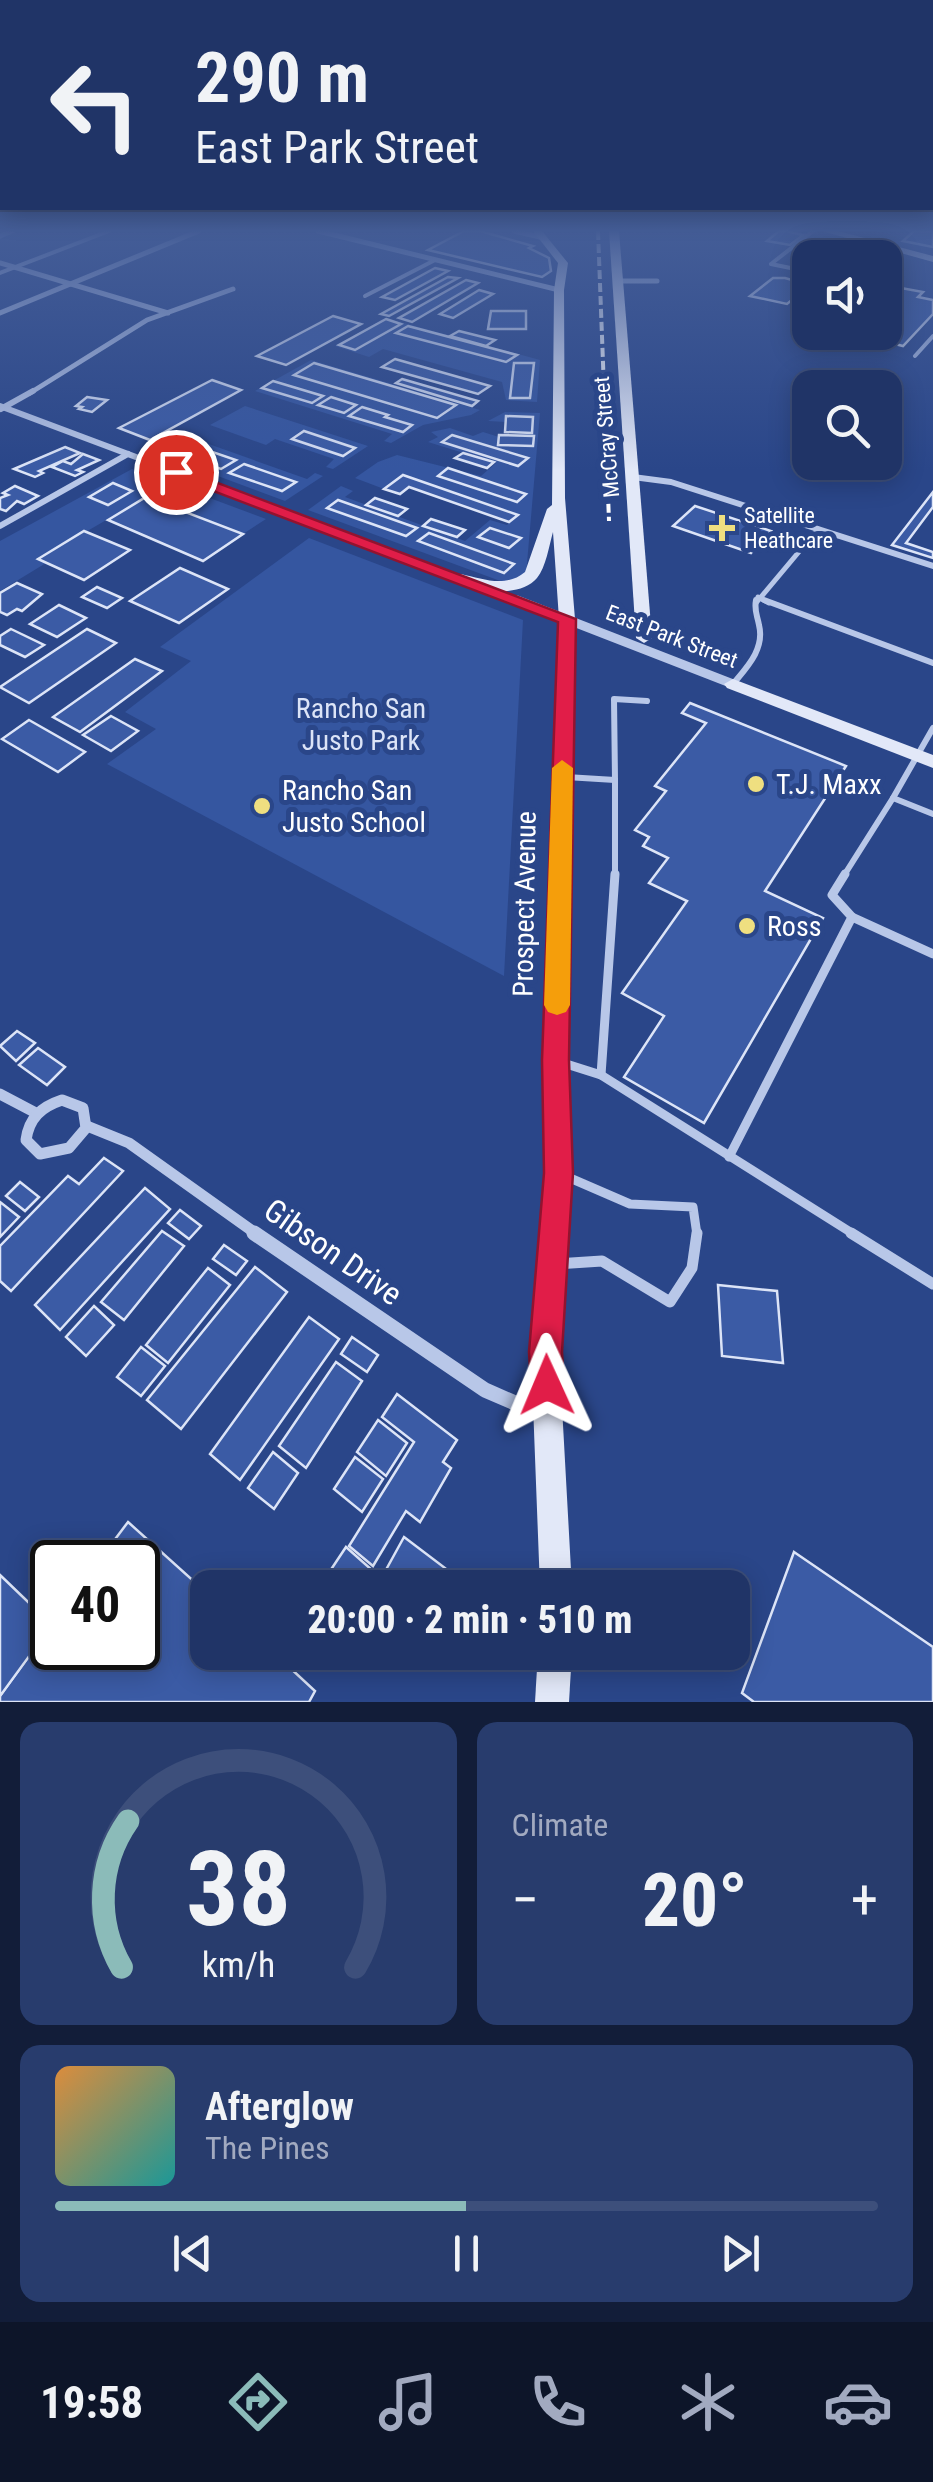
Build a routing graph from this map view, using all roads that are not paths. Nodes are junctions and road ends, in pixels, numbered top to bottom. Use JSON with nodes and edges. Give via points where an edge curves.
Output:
{"nodes":[{"id":1,"x":160,"y":310,"type":"edge"},
{"id":2,"x":176,"y":310,"type":"edge"},
{"id":3,"x":559,"y":310,"type":"edge"},
{"id":4,"x":619,"y":310,"type":"edge"},
{"id":5,"x":169,"y":313,"type":"junction"},
{"id":6,"x":933,"y":336,"type":"edge"},
{"id":7,"x":915,"y":356,"type":"dead end"},
{"id":8,"x":1,"y":408,"type":"edge"},
{"id":9,"x":128,"y":454,"type":"junction"},
{"id":10,"x":633,"y":476,"type":"junction"},
{"id":11,"x":558,"y":498,"type":"junction"},
{"id":12,"x":0,"y":526,"type":"edge"},
{"id":13,"x":818,"y":529,"type":"junction"},
{"id":14,"x":933,"y":566,"type":"edge"},
{"id":15,"x":461,"y":579,"type":"junction"},
{"id":16,"x":758,"y":596,"type":"junction"},
{"id":17,"x":567,"y":619,"type":"junction"},
{"id":18,"x":644,"y":638,"type":"dead end"},
{"id":19,"x":933,"y":663,"type":"edge"},
{"id":20,"x":734,"y":684,"type":"junction"},
{"id":21,"x":647,"y":701,"type":"dead end"},
{"id":22,"x":933,"y":728,"type":"edge"},
{"id":23,"x":926,"y":759,"type":"edge"},
{"id":24,"x":562,"y":777,"type":"junction"},
{"id":25,"x":615,"y":780,"type":"junction"},
{"id":26,"x":893,"y":798,"type":"junction"},
{"id":27,"x":933,"y":814,"type":"edge"},
{"id":28,"x":852,"y":917,"type":"junction"},
{"id":29,"x":933,"y":954,"type":"edge"},
{"id":30,"x":555,"y":1060,"type":"junction"},
{"id":31,"x":601,"y":1075,"type":"junction"},
{"id":32,"x":0,"y":1094,"type":"edge"},
{"id":33,"x":36,"y":1112,"type":"junction"},
{"id":34,"x":87,"y":1126,"type":"junction"},
{"id":35,"x":730,"y":1157,"type":"junction"},
{"id":36,"x":559,"y":1173,"type":"junction"},
{"id":37,"x":553,"y":1264,"type":"junction"},
{"id":38,"x":933,"y":1284,"type":"edge"},
{"id":39,"x":549,"y":1418,"type":"junction"},
{"id":40,"x":555,"y":1570,"type":"edge"},
{"id":41,"x":554,"y":1670,"type":"edge"},
{"id":42,"x":552,"y":1702,"type":"edge"}],
"edges":[{"from":1,"to":5,"type":"street"},
{"from":2,"to":5,"type":"street"},
{"from":3,"to":11,"type":"street","name":"Prospect Avenue"},
{"from":4,"to":10,"type":"street","name":"McCray Street"},
{"from":5,"to":8,"type":"street"},
{"from":6,"to":7,"type":"lane"},
{"from":8,"to":9,"type":"street","name":"East Park Street"},
{"from":9,"to":12,"type":"street"},
{"from":9,"to":15,"type":"street","name":"East Park Street"},
{"from":10,"to":13,"type":"street"},
{"from":10,"to":18,"type":"street","name":"McCray Street"},
{"from":11,"to":15,"type":"street","via":[[525,581],[504,587]]},
{"from":11,"to":17,"type":"street","name":"Prospect Avenue"},
{"from":13,"to":14,"type":"street"},
{"from":13,"to":16,"type":"lane"},
{"from":15,"to":17,"type":"street","name":"East Park Street"},
{"from":16,"to":19,"type":"lane"},
{"from":16,"to":20,"type":"lane","via":[[760,652]]},
{"from":17,"to":20,"type":"street","name":"East Park Street"},
{"from":17,"to":24,"type":"street","name":"Prospect Avenue"},
{"from":20,"to":23,"type":"street","name":"East Park Street"},
{"from":21,"to":25,"type":"lane","via":[[614,699]]},
{"from":22,"to":23,"type":"lane"},
{"from":23,"to":26,"type":"lane"},
{"from":24,"to":25,"type":"lane"},
{"from":24,"to":30,"type":"street","name":"Prospect Avenue"},
{"from":25,"to":31,"type":"lane"},
{"from":26,"to":27,"type":"lane"},
{"from":26,"to":28,"type":"lane","via":[[832,896]]},
{"from":28,"to":29,"type":"lane"},
{"from":28,"to":35,"type":"lane"},
{"from":30,"to":31,"type":"lane"},
{"from":30,"to":36,"type":"street","name":"Prospect Avenue"},
{"from":31,"to":35,"type":"lane"},
{"from":32,"to":33,"type":"street"},
{"from":33,"to":34,"type":"street","via":[[74,1102],[83,1108]]},
{"from":33,"to":34,"type":"street","via":[[26,1140],[40,1154],[68,1150]]},
{"from":34,"to":39,"type":"street","name":"Gibson Drive","via":[[129,1142],[486,1390]]},
{"from":35,"to":38,"type":"lane"},
{"from":36,"to":37,"type":"street","name":"Prospect Avenue"},
{"from":36,"to":37,"type":"lane","via":[[630,1204],[693,1207],[698,1229],[694,1273],[670,1302],[602,1262]]},
{"from":37,"to":39,"type":"street","name":"Prospect Avenue"},
{"from":39,"to":40,"type":"street","name":"Prospect Avenue"},
{"from":41,"to":42,"type":"street"}]}
